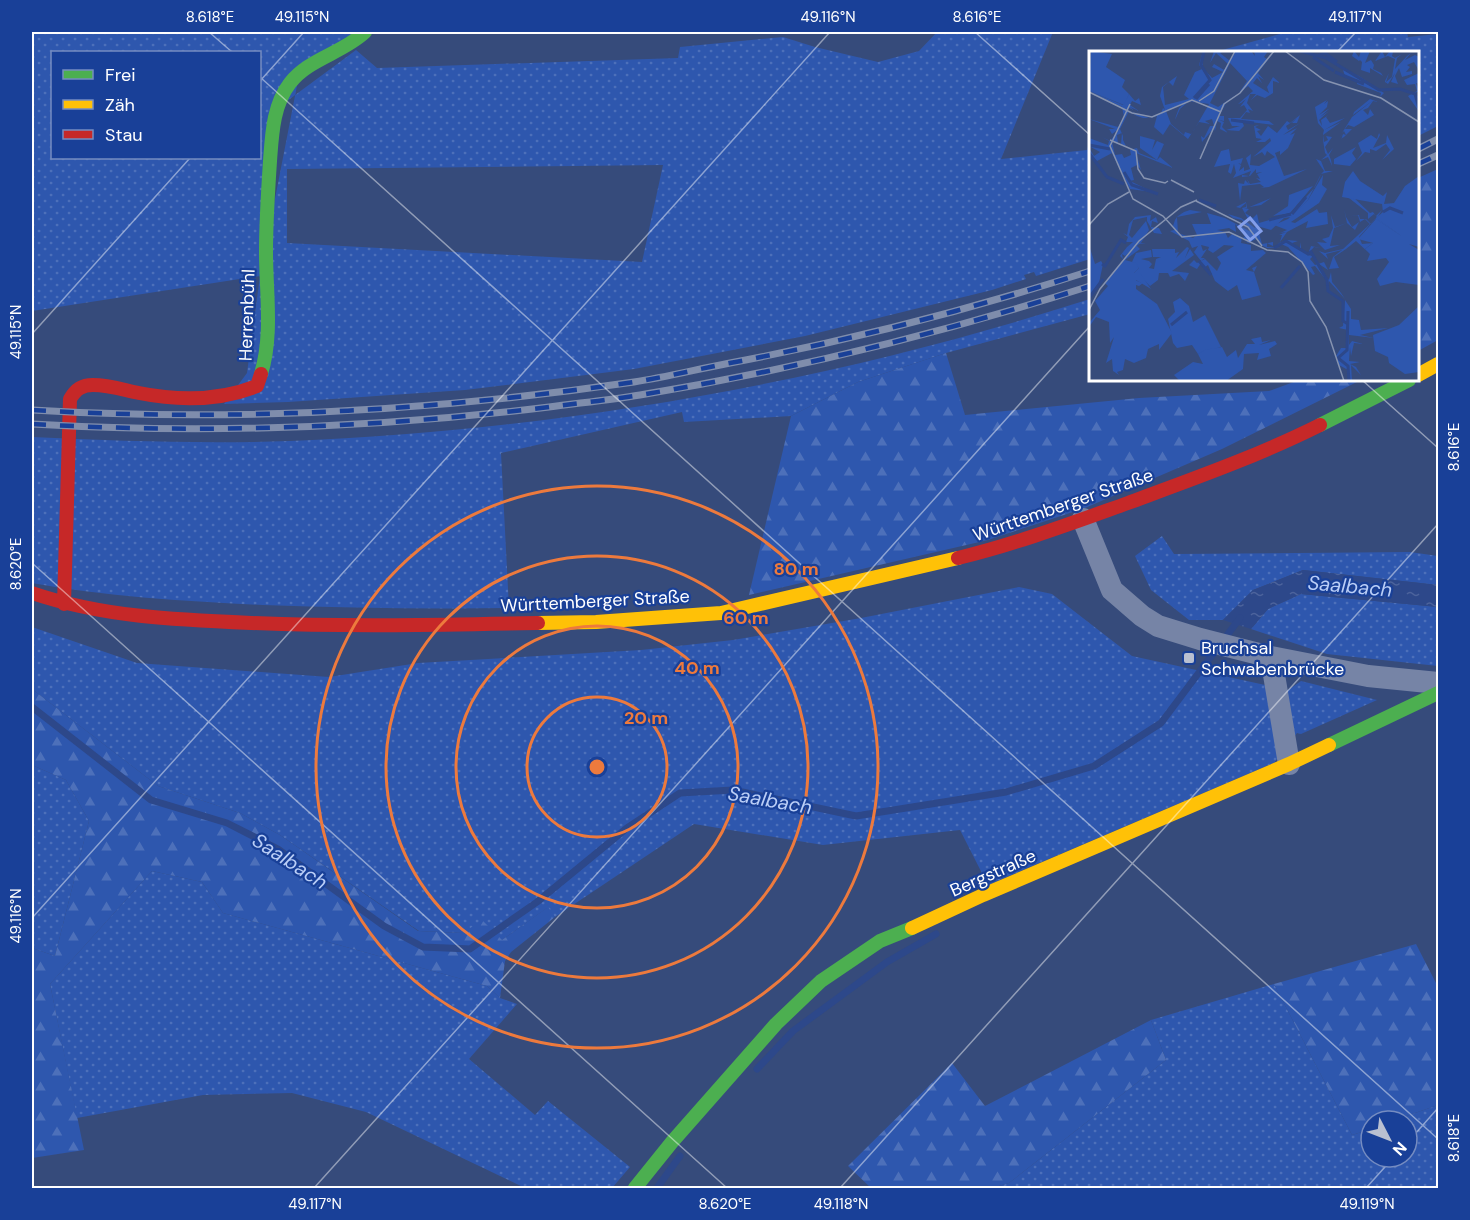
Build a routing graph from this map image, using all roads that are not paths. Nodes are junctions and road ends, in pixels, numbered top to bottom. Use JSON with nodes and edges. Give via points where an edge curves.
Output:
{"nodes":[{"id":1,"x":365,"y":32,"type":"edge"},
{"id":2,"x":1438,"y":364,"type":"edge"},
{"id":3,"x":1419,"y":374,"type":"edge"},
{"id":4,"x":1407,"y":381,"type":"edge"},
{"id":5,"x":1083,"y":519,"type":"junction"},
{"id":6,"x":32,"y":593,"type":"edge"},
{"id":7,"x":64,"y":604,"type":"junction"},
{"id":8,"x":1271,"y":657,"type":"junction"},
{"id":9,"x":1438,"y":684,"type":"edge"},
{"id":10,"x":1438,"y":693,"type":"edge"},
{"id":11,"x":1289,"y":765,"type":"junction"},
{"id":12,"x":635,"y":1188,"type":"edge"}],
"edges":[{"from":1,"to":7,"type":"street","name":"Herrenbühl","via":[[298,75],[285,89],[277,107],[266,240],[265,357],[257,386],[213,399],[153,396],[97,385],[78,388],[73,393]]},
{"from":2,"to":3,"type":"street"},
{"from":4,"to":5,"type":"street","name":"Württemberger Straße","via":[[1230,466]]},
{"from":5,"to":7,"type":"street","name":"Württemberger Straße","via":[[983,552],[721,613],[596,622],[329,626],[174,620]]},
{"from":5,"to":8,"type":"street","via":[[1112,590],[1142,616],[1158,626]]},
{"from":6,"to":7,"type":"street","name":"Württemberger Straße"},
{"from":8,"to":9,"type":"street","via":[[1368,676]]},
{"from":8,"to":11,"type":"street"},
{"from":10,"to":11,"type":"street","name":"Bergstraße"},
{"from":11,"to":12,"type":"street","name":"Bergstraße","via":[[880,941],[821,981],[770,1030]]}]}
